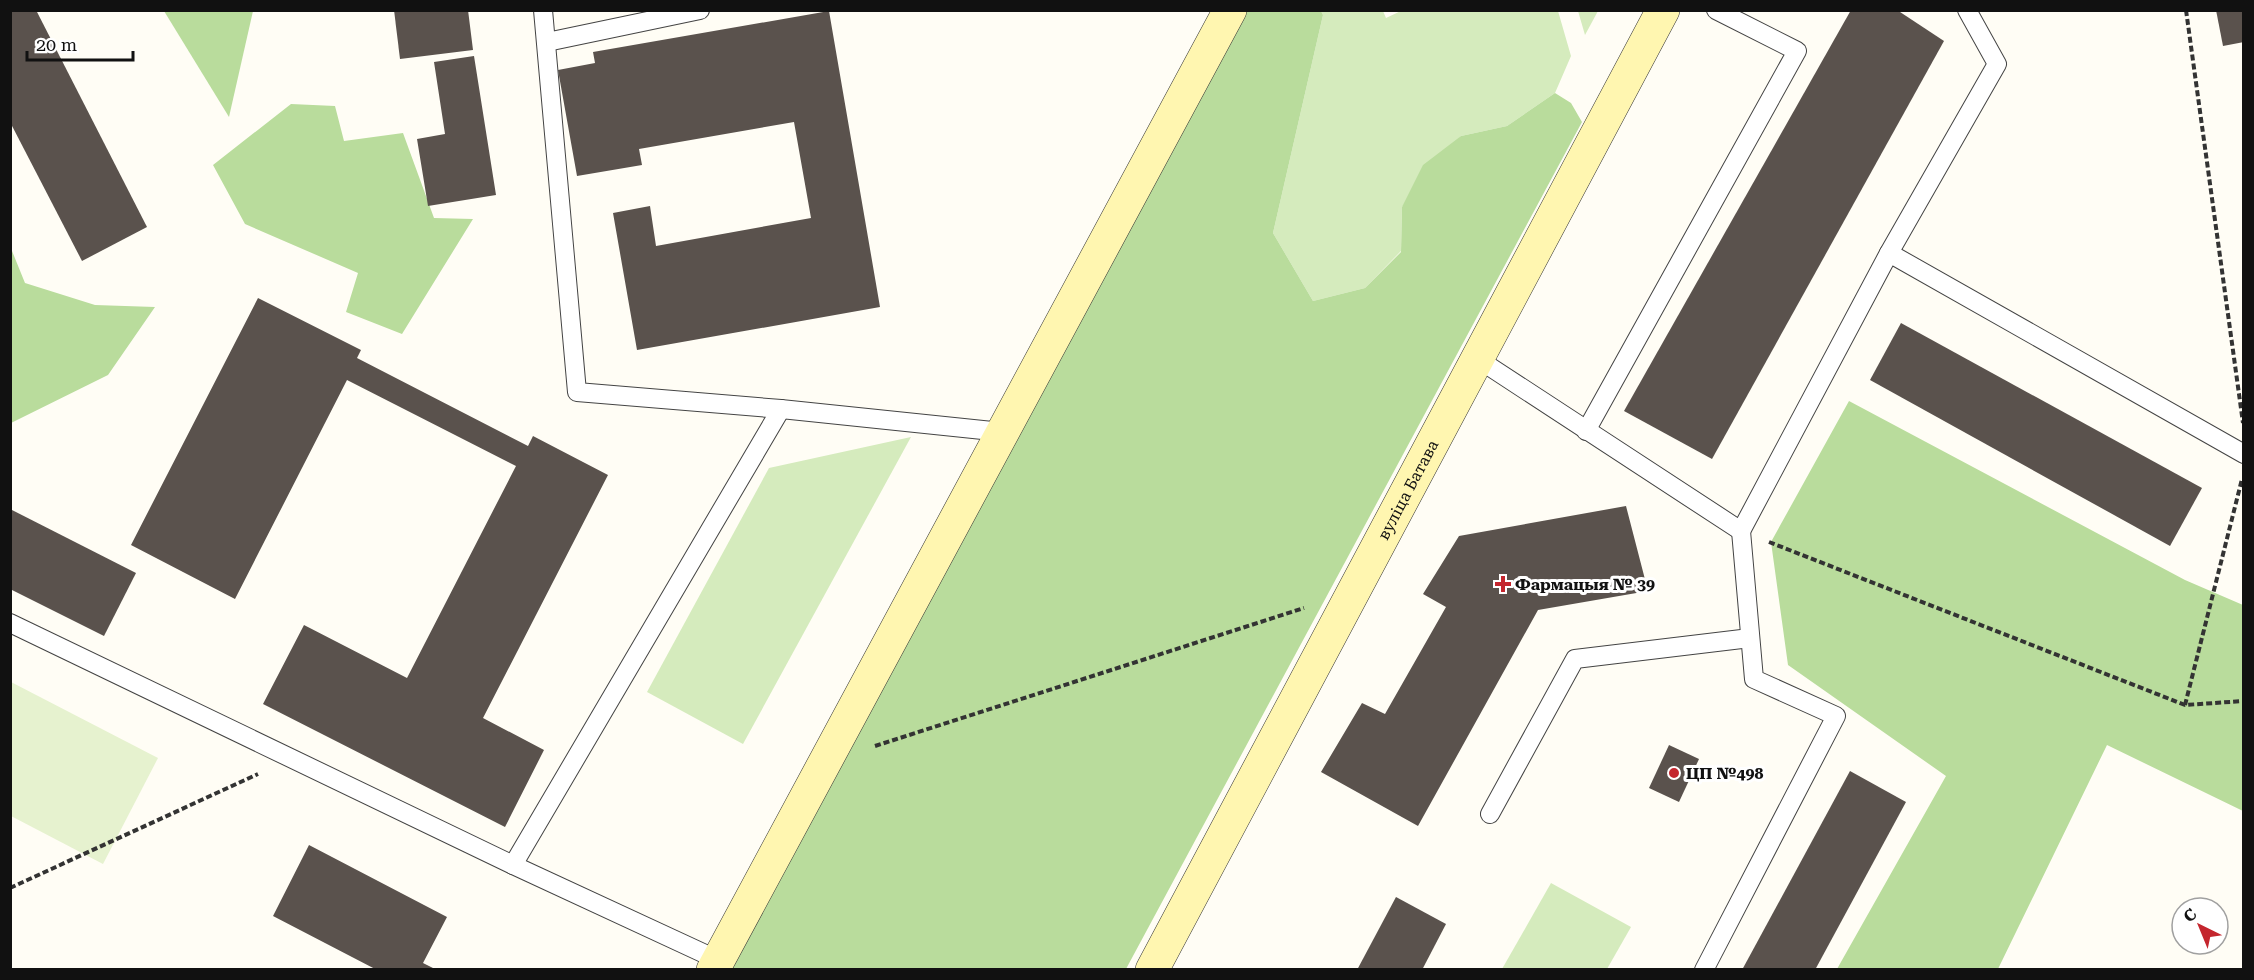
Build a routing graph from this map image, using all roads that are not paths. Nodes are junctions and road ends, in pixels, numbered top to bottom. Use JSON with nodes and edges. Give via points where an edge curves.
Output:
{"nodes":[{"id":1,"x":543,"y":10,"type":"edge"},
{"id":2,"x":700,"y":10,"type":"edge"},
{"id":3,"x":1230,"y":10,"type":"edge"},
{"id":4,"x":1663,"y":10,"type":"edge"},
{"id":5,"x":1716,"y":10,"type":"edge"},
{"id":6,"x":1967,"y":10,"type":"edge"},
{"id":7,"x":547,"y":42,"type":"junction"},
{"id":8,"x":1889,"y":253,"type":"junction"},
{"id":9,"x":1478,"y":358,"type":"junction"},
{"id":10,"x":781,"y":409,"type":"junction"},
{"id":11,"x":1586,"y":431,"type":"junction"},
{"id":12,"x":1002,"y":432,"type":"junction"},
{"id":13,"x":2244,"y":454,"type":"edge"},
{"id":14,"x":1741,"y":531,"type":"junction"},
{"id":15,"x":10,"y":623,"type":"edge"},
{"id":16,"x":1750,"y":638,"type":"junction"},
{"id":17,"x":1490,"y":814,"type":"dead end"},
{"id":18,"x":513,"y":865,"type":"junction"},
{"id":19,"x":716,"y":965,"type":"edge"},
{"id":20,"x":1152,"y":969,"type":"edge"},
{"id":21,"x":1704,"y":969,"type":"edge"}],
"edges":[{"from":1,"to":7,"type":"lane"},
{"from":2,"to":7,"type":"lane"},
{"from":3,"to":12,"type":"street"},
{"from":4,"to":9,"type":"street","name":"вуліца Батава"},
{"from":5,"to":11,"type":"lane","via":[[1797,51]]},
{"from":6,"to":8,"type":"lane","via":[[1997,64]]},
{"from":7,"to":10,"type":"lane","via":[[577,393]]},
{"from":8,"to":13,"type":"lane"},
{"from":8,"to":14,"type":"lane"},
{"from":9,"to":11,"type":"lane"},
{"from":9,"to":20,"type":"street","name":"вуліца Батава"},
{"from":10,"to":12,"type":"lane"},
{"from":10,"to":18,"type":"lane"},
{"from":11,"to":14,"type":"lane"},
{"from":12,"to":19,"type":"street"},
{"from":14,"to":16,"type":"lane"},
{"from":15,"to":18,"type":"lane"},
{"from":16,"to":17,"type":"lane","via":[[1575,659]]},
{"from":16,"to":21,"type":"lane","via":[[1754,679],[1836,716]]},
{"from":18,"to":19,"type":"lane"}]}
